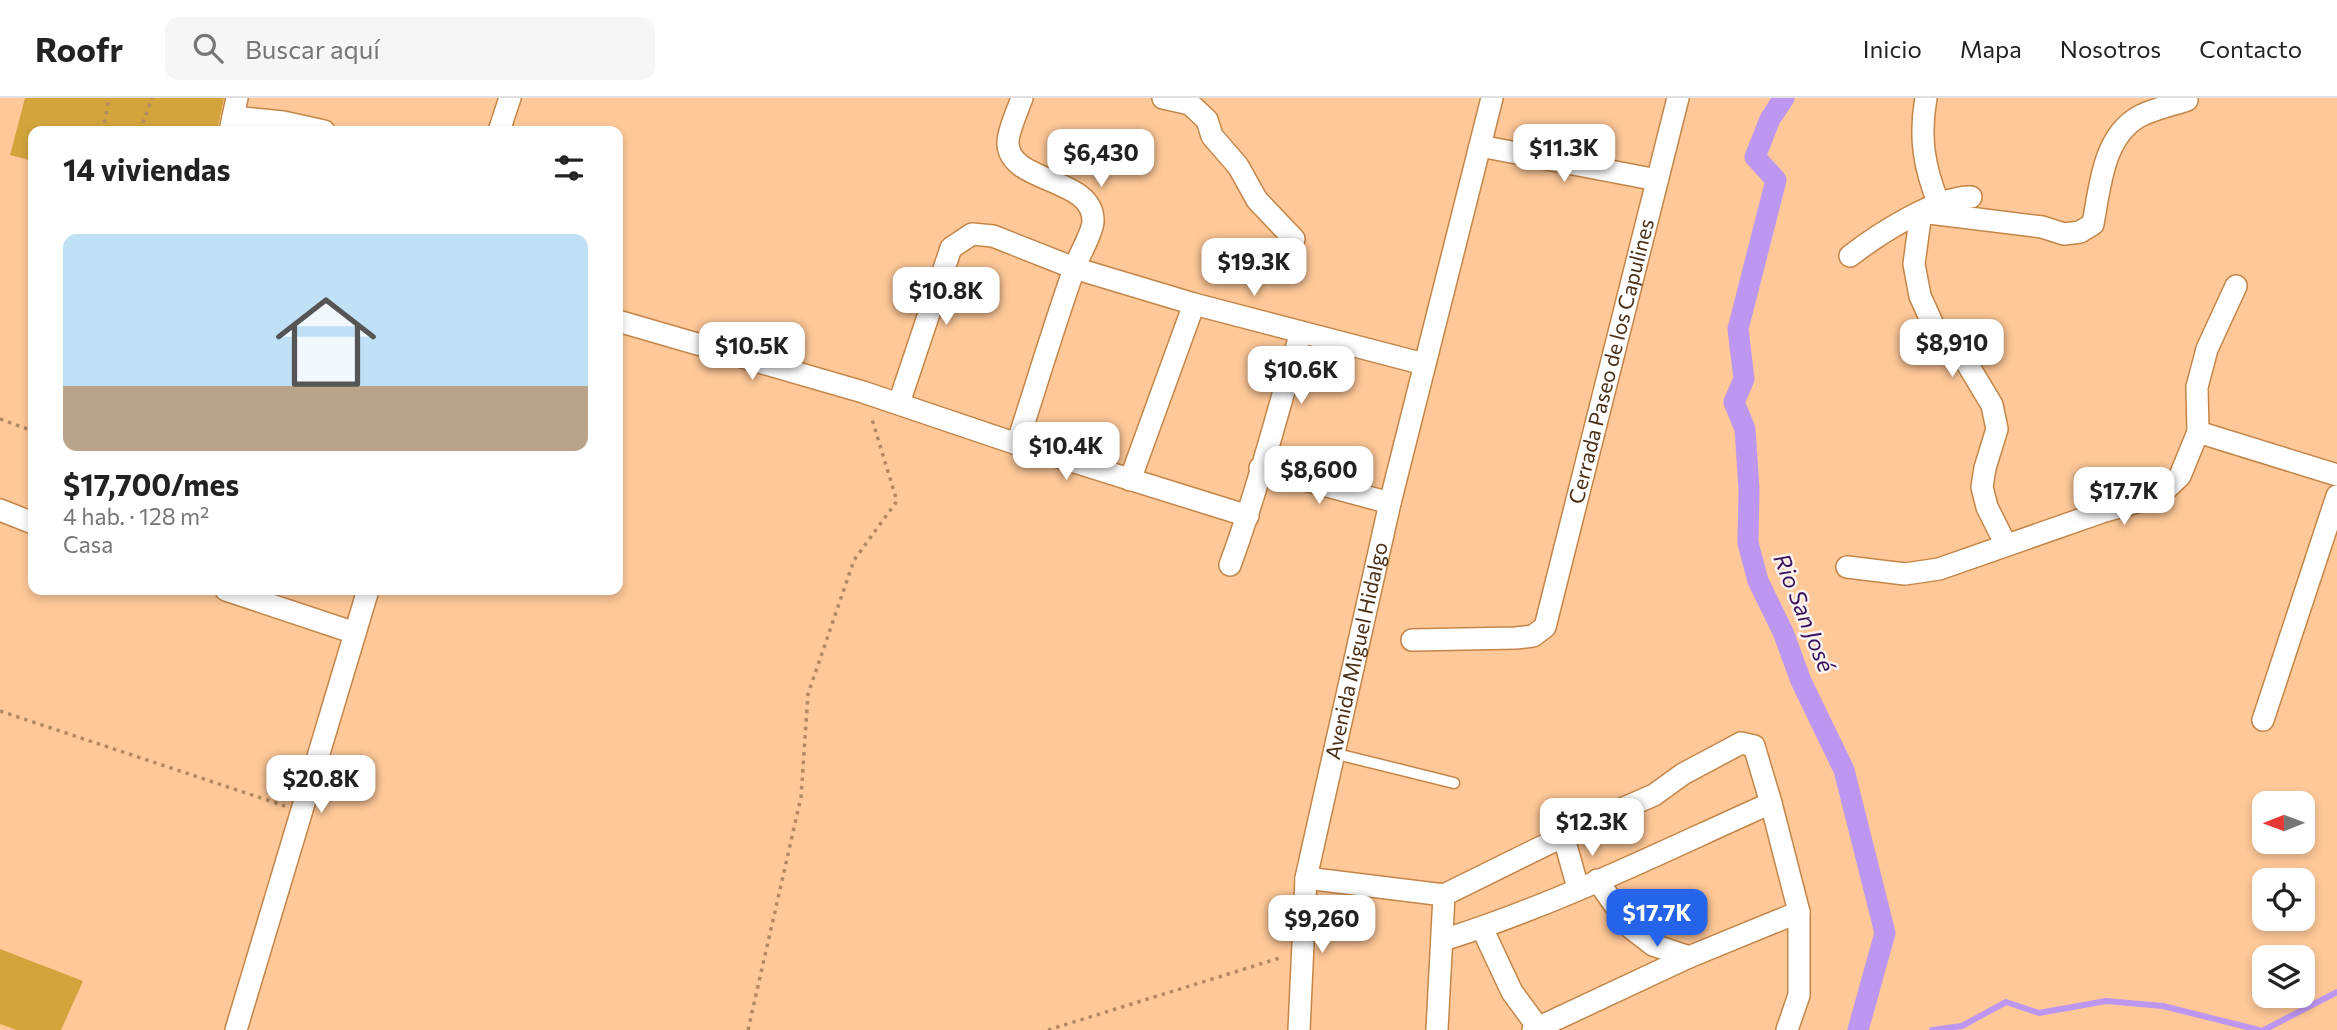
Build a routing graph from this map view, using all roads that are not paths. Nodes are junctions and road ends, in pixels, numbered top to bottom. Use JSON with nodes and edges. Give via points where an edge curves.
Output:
{"nodes":[{"id":1,"x":510,"y":98,"type":"edge"},
{"id":2,"x":1022,"y":98,"type":"edge"},
{"id":3,"x":1163,"y":98,"type":"edge"},
{"id":4,"x":1492,"y":98,"type":"edge"},
{"id":5,"x":1678,"y":98,"type":"edge"},
{"id":6,"x":1926,"y":98,"type":"edge"},
{"id":7,"x":2187,"y":100,"type":"dead end"},
{"id":8,"x":234,"y":115,"type":"edge"},
{"id":9,"x":302,"y":126,"type":"edge"},
{"id":10,"x":501,"y":126,"type":"edge"},
{"id":11,"x":1479,"y":146,"type":"junction"},
{"id":12,"x":1657,"y":180,"type":"junction"},
{"id":13,"x":1971,"y":197,"type":"dead end"},
{"id":14,"x":1930,"y":208,"type":"junction"},
{"id":15,"x":1294,"y":239,"type":"dead end"},
{"id":16,"x":1850,"y":256,"type":"dead end"},
{"id":17,"x":1074,"y":268,"type":"junction"},
{"id":18,"x":2236,"y":286,"type":"dead end"},
{"id":19,"x":1194,"y":304,"type":"junction"},
{"id":20,"x":623,"y":322,"type":"edge"},
{"id":21,"x":1301,"y":332,"type":"junction"},
{"id":22,"x":1424,"y":364,"type":"junction"},
{"id":23,"x":899,"y":404,"type":"junction"},
{"id":24,"x":2198,"y":432,"type":"junction"},
{"id":25,"x":1017,"y":444,"type":"junction"},
{"id":26,"x":1260,"y":468,"type":"junction"},
{"id":27,"x":2337,"y":474,"type":"edge"},
{"id":28,"x":1130,"y":480,"type":"junction"},
{"id":29,"x":2337,"y":496,"type":"edge"},
{"id":30,"x":1390,"y":503,"type":"junction"},
{"id":31,"x":0,"y":510,"type":"edge"},
{"id":32,"x":1248,"y":516,"type":"junction"},
{"id":33,"x":28,"y":521,"type":"edge"},
{"id":34,"x":2006,"y":545,"type":"junction"},
{"id":35,"x":1230,"y":565,"type":"dead end"},
{"id":36,"x":1847,"y":567,"type":"dead end"},
{"id":37,"x":241,"y":595,"type":"edge"},
{"id":38,"x":366,"y":595,"type":"edge"},
{"id":39,"x":355,"y":633,"type":"junction"},
{"id":40,"x":1412,"y":639,"type":"dead end"},
{"id":41,"x":2263,"y":720,"type":"dead end"},
{"id":42,"x":1333,"y":753,"type":"junction"},
{"id":43,"x":1454,"y":783,"type":"dead end"},
{"id":44,"x":1772,"y":803,"type":"junction"},
{"id":45,"x":1564,"y":838,"type":"junction"},
{"id":46,"x":1306,"y":878,"type":"junction"},
{"id":47,"x":1587,"y":884,"type":"junction"},
{"id":48,"x":1444,"y":895,"type":"junction"},
{"id":49,"x":1799,"y":912,"type":"junction"},
{"id":50,"x":1482,"y":928,"type":"junction"},
{"id":51,"x":1443,"y":940,"type":"junction"},
{"id":52,"x":1689,"y":957,"type":"junction"},
{"id":53,"x":1537,"y":1029,"type":"edge"},
{"id":54,"x":236,"y":1030,"type":"edge"},
{"id":55,"x":1299,"y":1030,"type":"edge"},
{"id":56,"x":1437,"y":1030,"type":"edge"},
{"id":57,"x":1787,"y":1030,"type":"edge"}],
"edges":[{"from":1,"to":10,"type":"street"},
{"from":2,"to":17,"type":"street","via":[[1008,144],[1013,158],[1022,167],[1080,195],[1089,208],[1093,223]]},
{"from":3,"to":15,"type":"street","via":[[1189,104],[1207,120],[1212,136],[1238,166],[1257,200]]},
{"from":4,"to":11,"type":"street","name":"Avenida Miguel Hidalgo"},
{"from":5,"to":12,"type":"street","name":"Cerrada Paseo de los Capulines"},
{"from":6,"to":14,"type":"street","via":[[1921,125]]},
{"from":7,"to":14,"type":"street","via":[[2139,117],[2113,140],[2092,223],[2080,232],[2064,234]]},
{"from":8,"to":9,"type":"street"},
{"from":11,"to":12,"type":"street"},
{"from":11,"to":22,"type":"street","name":"Avenida Miguel Hidalgo"},
{"from":12,"to":40,"type":"street","name":"Cerrada Paseo de los Capulines","via":[[1545,627],[1533,636],[1516,638]]},
{"from":13,"to":14,"type":"street","via":[[1956,197]]},
{"from":14,"to":16,"type":"street","via":[[1873,238]]},
{"from":14,"to":34,"type":"street","via":[[1914,264],[1920,296],[1936,329],[1965,360],[1992,405],[1997,429],[1982,487]]},
{"from":17,"to":19,"type":"street"},
{"from":17,"to":23,"type":"street","via":[[993,236],[972,234],[951,248]]},
{"from":17,"to":25,"type":"street"},
{"from":18,"to":24,"type":"street","via":[[2207,349],[2197,387]]},
{"from":19,"to":21,"type":"street"},
{"from":19,"to":28,"type":"street"},
{"from":20,"to":23,"type":"street"},
{"from":21,"to":22,"type":"street"},
{"from":21,"to":26,"type":"street"},
{"from":22,"to":30,"type":"street","name":"Avenida Miguel Hidalgo"},
{"from":23,"to":25,"type":"street"},
{"from":24,"to":27,"type":"street"},
{"from":24,"to":34,"type":"street","via":[[2180,476],[2159,496]]},
{"from":25,"to":28,"type":"street"},
{"from":26,"to":30,"type":"street"},
{"from":26,"to":32,"type":"street"},
{"from":28,"to":32,"type":"street"},
{"from":29,"to":41,"type":"street"},
{"from":30,"to":42,"type":"street","name":"Avenida Miguel Hidalgo"},
{"from":31,"to":33,"type":"street"},
{"from":32,"to":35,"type":"street"},
{"from":34,"to":36,"type":"street","via":[[1939,569],[1905,574]]},
{"from":37,"to":39,"type":"street"},
{"from":38,"to":39,"type":"street"},
{"from":39,"to":54,"type":"street"},
{"from":42,"to":43,"type":"lane"},
{"from":42,"to":46,"type":"street","name":"Avenida Miguel Hidalgo"},
{"from":44,"to":45,"type":"street","via":[[1754,746],[1741,743],[1654,795]]},
{"from":44,"to":47,"type":"street"},
{"from":44,"to":49,"type":"street"},
{"from":45,"to":47,"type":"street"},
{"from":45,"to":48,"type":"street"},
{"from":46,"to":48,"type":"street"},
{"from":46,"to":55,"type":"street","name":"Avenida Miguel Hidalgo"},
{"from":47,"to":50,"type":"street"},
{"from":47,"to":52,"type":"street","via":[[1653,945]]},
{"from":48,"to":51,"type":"street"},
{"from":49,"to":52,"type":"street"},
{"from":49,"to":57,"type":"street","via":[[1798,995]]},
{"from":50,"to":51,"type":"street"},
{"from":50,"to":53,"type":"street"},
{"from":51,"to":56,"type":"street"},
{"from":52,"to":53,"type":"street"}]}
